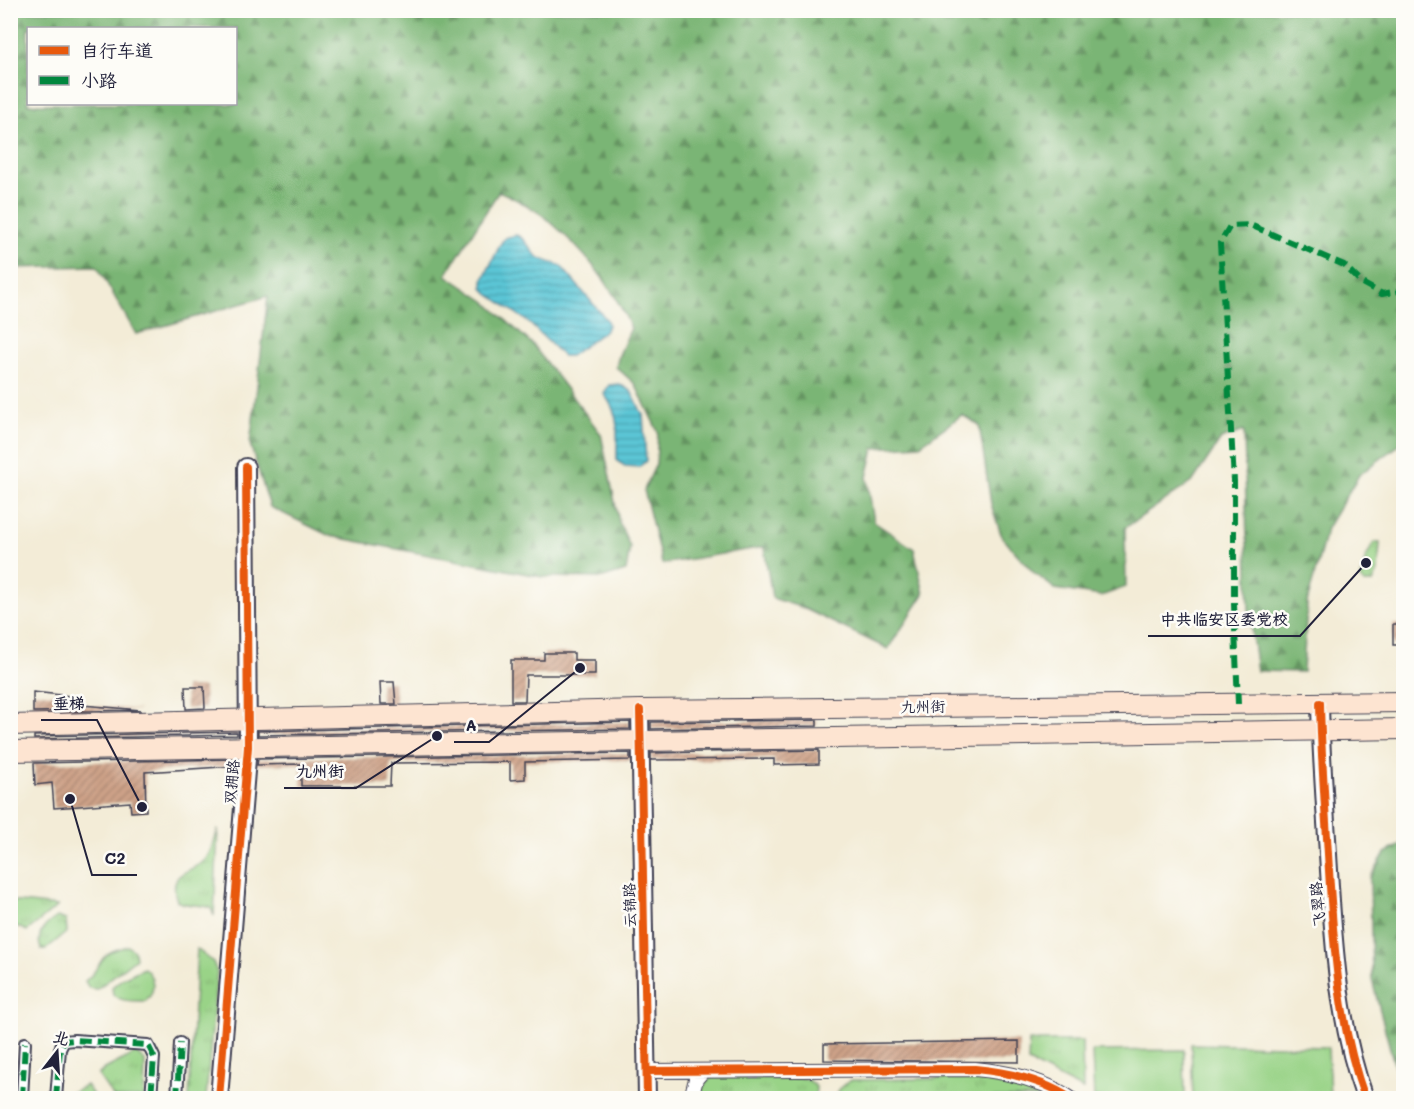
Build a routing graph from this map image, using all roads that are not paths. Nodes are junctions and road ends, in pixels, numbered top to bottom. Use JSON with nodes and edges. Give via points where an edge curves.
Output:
{"nodes":[{"id":1,"x":246,"y":467,"type":"dead end"},
{"id":2,"x":1404,"y":702,"type":"edge"},
{"id":3,"x":1320,"y":703,"type":"junction"},
{"id":4,"x":640,"y":710,"type":"junction"},
{"id":5,"x":247,"y":719,"type":"junction"},
{"id":6,"x":10,"y":724,"type":"edge"},
{"id":7,"x":1404,"y":729,"type":"edge"},
{"id":8,"x":1321,"y":730,"type":"junction"},
{"id":9,"x":640,"y":741,"type":"junction"},
{"id":10,"x":248,"y":747,"type":"junction"},
{"id":11,"x":10,"y":751,"type":"edge"},
{"id":12,"x":25,"y":1043,"type":"dead end"},
{"id":13,"x":180,"y":1043,"type":"dead end"},
{"id":14,"x":647,"y":1071,"type":"junction"},
{"id":15,"x":682,"y":1071,"type":"junction"},
{"id":16,"x":703,"y":1071,"type":"junction"},
{"id":17,"x":691,"y":1096,"type":"edge"},
{"id":18,"x":21,"y":1098,"type":"edge"},
{"id":19,"x":56,"y":1098,"type":"edge"},
{"id":20,"x":151,"y":1098,"type":"edge"},
{"id":21,"x":177,"y":1098,"type":"edge"},
{"id":22,"x":219,"y":1098,"type":"edge"},
{"id":23,"x":647,"y":1098,"type":"edge"},
{"id":24,"x":1070,"y":1098,"type":"edge"},
{"id":25,"x":1365,"y":1098,"type":"edge"}],
"edges":[{"from":1,"to":5,"type":"street","name":"双拥路"},
{"from":2,"to":3,"type":"main road","name":"九州街"},
{"from":3,"to":4,"type":"main road","name":"九州街"},
{"from":3,"to":8,"type":"street","name":"飞翠路"},
{"from":4,"to":5,"type":"main road","name":"九州街"},
{"from":4,"to":9,"type":"street","name":"云锦路"},
{"from":5,"to":6,"type":"main road","name":"九州街"},
{"from":5,"to":10,"type":"street","name":"双拥路"},
{"from":7,"to":8,"type":"main road","name":"九州街"},
{"from":8,"to":9,"type":"main road","name":"九州街"},
{"from":8,"to":25,"type":"street","name":"飞翠路","via":[[1337,968],[1344,1025]]},
{"from":9,"to":10,"type":"main road","name":"九州街"},
{"from":9,"to":14,"type":"street","name":"云锦路"},
{"from":10,"to":11,"type":"main road","name":"九州街"},
{"from":10,"to":22,"type":"street","name":"双拥路"},
{"from":12,"to":18,"type":"street"},
{"from":13,"to":21,"type":"street"},
{"from":14,"to":15,"type":"street"},
{"from":14,"to":23,"type":"street","name":"云锦路"},
{"from":15,"to":16,"type":"street"},
{"from":15,"to":17,"type":"street"},
{"from":16,"to":17,"type":"street"},
{"from":16,"to":24,"type":"street","via":[[975,1069],[1030,1079]]},
{"from":19,"to":20,"type":"street","via":[[60,1049],[64,1041],[74,1040],[148,1045],[154,1057]]}]}
